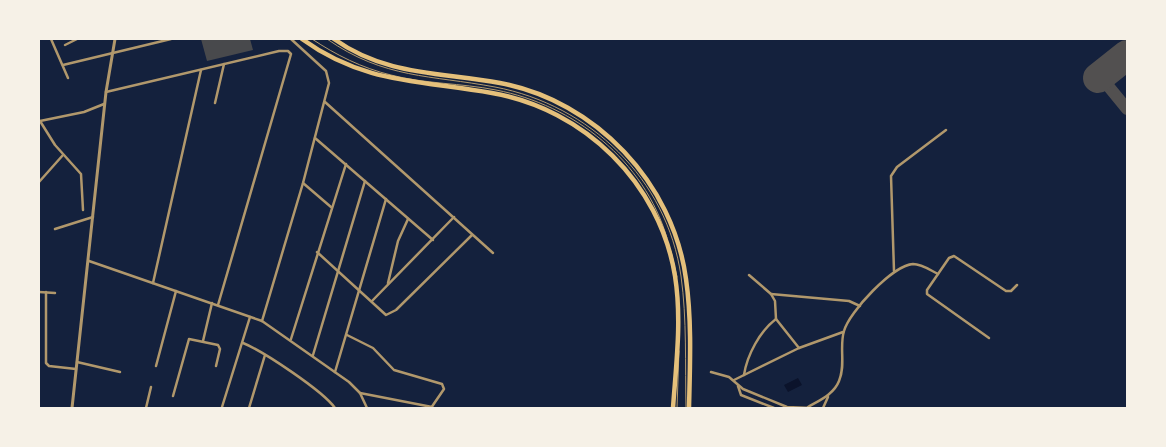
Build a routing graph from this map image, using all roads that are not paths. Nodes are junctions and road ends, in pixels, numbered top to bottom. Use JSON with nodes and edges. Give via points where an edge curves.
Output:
{"nodes":[{"id":1,"x":50,"y":39,"type":"edge"},
{"id":2,"x":77,"y":39,"type":"edge"},
{"id":3,"x":115,"y":39,"type":"edge"},
{"id":4,"x":172,"y":39,"type":"edge"},
{"id":5,"x":291,"y":39,"type":"edge"},
{"id":6,"x":302,"y":39,"type":"edge"},
{"id":7,"x":312,"y":39,"type":"edge"},
{"id":8,"x":327,"y":39,"type":"edge"},
{"id":9,"x":334,"y":39,"type":"edge"},
{"id":10,"x":65,"y":45,"type":"dead end"},
{"id":11,"x":114,"y":52,"type":"junction"},
{"id":12,"x":224,"y":64,"type":"junction"},
{"id":13,"x":63,"y":65,"type":"junction"},
{"id":14,"x":201,"y":69,"type":"junction"},
{"id":15,"x":68,"y":78,"type":"dead end"},
{"id":16,"x":106,"y":92,"type":"junction"},
{"id":17,"x":215,"y":102,"type":"dead end"},
{"id":18,"x":324,"y":102,"type":"junction"},
{"id":19,"x":104,"y":104,"type":"junction"},
{"id":20,"x":39,"y":121,"type":"edge"},
{"id":21,"x":946,"y":130,"type":"dead end"},
{"id":22,"x":315,"y":138,"type":"junction"},
{"id":23,"x":64,"y":155,"type":"junction"},
{"id":24,"x":346,"y":164,"type":"junction"},
{"id":25,"x":365,"y":181,"type":"junction"},
{"id":26,"x":39,"y":182,"type":"edge"},
{"id":27,"x":303,"y":183,"type":"junction"},
{"id":28,"x":386,"y":199,"type":"junction"},
{"id":29,"x":331,"y":207,"type":"junction"},
{"id":30,"x":83,"y":210,"type":"dead end"},
{"id":31,"x":94,"y":217,"type":"junction"},
{"id":32,"x":454,"y":217,"type":"junction"},
{"id":33,"x":408,"y":218,"type":"junction"},
{"id":34,"x":54,"y":229,"type":"dead end"},
{"id":35,"x":472,"y":235,"type":"junction"},
{"id":36,"x":433,"y":240,"type":"junction"},
{"id":37,"x":318,"y":252,"type":"junction"},
{"id":38,"x":493,"y":253,"type":"dead end"},
{"id":39,"x":89,"y":261,"type":"junction"},
{"id":40,"x":339,"y":270,"type":"junction"},
{"id":41,"x":894,"y":271,"type":"junction"},
{"id":42,"x":938,"y":274,"type":"junction"},
{"id":43,"x":749,"y":275,"type":"dead end"},
{"id":44,"x":153,"y":283,"type":"junction"},
{"id":45,"x":388,"y":285,"type":"junction"},
{"id":46,"x":1018,"y":285,"type":"dead end"},
{"id":47,"x":360,"y":289,"type":"junction"},
{"id":48,"x":176,"y":291,"type":"junction"},
{"id":49,"x":39,"y":292,"type":"edge"},
{"id":50,"x":46,"y":292,"type":"junction"},
{"id":51,"x":55,"y":293,"type":"dead end"},
{"id":52,"x":771,"y":294,"type":"junction"},
{"id":53,"x":372,"y":301,"type":"junction"},
{"id":54,"x":212,"y":303,"type":"junction"},
{"id":55,"x":218,"y":305,"type":"junction"},
{"id":56,"x":860,"y":306,"type":"junction"},
{"id":57,"x":250,"y":317,"type":"junction"},
{"id":58,"x":776,"y":319,"type":"junction"},
{"id":59,"x":262,"y":321,"type":"junction"},
{"id":60,"x":843,"y":332,"type":"junction"},
{"id":61,"x":347,"y":335,"type":"junction"},
{"id":62,"x":989,"y":338,"type":"dead end"},
{"id":63,"x":291,"y":339,"type":"junction"},
{"id":64,"x":202,"y":340,"type":"junction"},
{"id":65,"x":242,"y":343,"type":"junction"},
{"id":66,"x":799,"y":348,"type":"junction"},
{"id":67,"x":265,"y":354,"type":"junction"},
{"id":68,"x":313,"y":356,"type":"junction"},
{"id":69,"x":77,"y":362,"type":"junction"},
{"id":70,"x":156,"y":366,"type":"dead end"},
{"id":71,"x":216,"y":366,"type":"dead end"},
{"id":72,"x":76,"y":369,"type":"junction"},
{"id":73,"x":120,"y":372,"type":"dead end"},
{"id":74,"x":335,"y":372,"type":"junction"},
{"id":75,"x":711,"y":372,"type":"dead end"},
{"id":76,"x":744,"y":375,"type":"junction"},
{"id":77,"x":734,"y":380,"type":"junction"},
{"id":78,"x":738,"y":386,"type":"junction"},
{"id":79,"x":151,"y":387,"type":"dead end"},
{"id":80,"x":360,"y":393,"type":"junction"},
{"id":81,"x":828,"y":395,"type":"junction"},
{"id":82,"x":173,"y":396,"type":"dead end"},
{"id":83,"x":72,"y":408,"type":"edge"},
{"id":84,"x":146,"y":408,"type":"edge"},
{"id":85,"x":222,"y":408,"type":"edge"},
{"id":86,"x":249,"y":408,"type":"edge"},
{"id":87,"x":335,"y":408,"type":"edge"},
{"id":88,"x":367,"y":408,"type":"edge"},
{"id":89,"x":432,"y":408,"type":"edge"},
{"id":90,"x":673,"y":408,"type":"edge"},
{"id":91,"x":677,"y":408,"type":"edge"},
{"id":92,"x":686,"y":408,"type":"edge"},
{"id":93,"x":690,"y":408,"type":"edge"},
{"id":94,"x":774,"y":408,"type":"edge"},
{"id":95,"x":809,"y":408,"type":"edge"},
{"id":96,"x":823,"y":408,"type":"edge"}],
"edges":[{"from":1,"to":13,"type":"street"},
{"from":2,"to":10,"type":"street"},
{"from":3,"to":11,"type":"street"},
{"from":4,"to":11,"type":"street"},
{"from":5,"to":18,"type":"street","via":[[326,70],[329,83]]},
{"from":6,"to":90,"type":"highway","via":[[366,73],[412,83],[494,93],[540,106],[570,122],[609,151],[651,206],[662,229],[675,276],[678,316]]},
{"from":7,"to":91,"type":"lane","via":[[349,60],[390,75],[522,96],[574,120],[612,148],[655,205],[673,256],[680,308]]},
{"from":8,"to":92,"type":"lane","via":[[353,55],[402,74],[499,88],[547,102],[601,134],[630,162],[658,203],[679,265],[684,298]]},
{"from":9,"to":93,"type":"highway","via":[[372,60],[393,67],[503,84],[548,98],[602,131],[637,164],[661,202],[686,274]]},
{"from":11,"to":13,"type":"street"},
{"from":11,"to":16,"type":"street"},
{"from":12,"to":14,"type":"street"},
{"from":12,"to":17,"type":"street"},
{"from":12,"to":55,"type":"street","via":[[279,51],[288,51],[291,56]]},
{"from":13,"to":15,"type":"street"},
{"from":14,"to":16,"type":"street"},
{"from":14,"to":44,"type":"street"},
{"from":16,"to":19,"type":"street"},
{"from":18,"to":22,"type":"street"},
{"from":18,"to":32,"type":"street"},
{"from":19,"to":20,"type":"street","via":[[84,112]]},
{"from":19,"to":31,"type":"street"},
{"from":20,"to":23,"type":"street"},
{"from":21,"to":41,"type":"street","via":[[893,172]]},
{"from":22,"to":24,"type":"street"},
{"from":22,"to":27,"type":"street"},
{"from":23,"to":26,"type":"street"},
{"from":23,"to":30,"type":"street","via":[[81,174]]},
{"from":24,"to":25,"type":"street"},
{"from":24,"to":29,"type":"street"},
{"from":25,"to":28,"type":"street"},
{"from":25,"to":40,"type":"street"},
{"from":27,"to":29,"type":"street"},
{"from":27,"to":59,"type":"street"},
{"from":28,"to":33,"type":"street"},
{"from":28,"to":47,"type":"street"},
{"from":29,"to":37,"type":"street"},
{"from":31,"to":34,"type":"street"},
{"from":31,"to":39,"type":"street"},
{"from":32,"to":35,"type":"street"},
{"from":32,"to":36,"type":"street"},
{"from":33,"to":36,"type":"street"},
{"from":33,"to":45,"type":"street","via":[[398,242]]},
{"from":35,"to":38,"type":"street"},
{"from":35,"to":53,"type":"street","via":[[393,312],[386,315]]},
{"from":36,"to":45,"type":"street"},
{"from":37,"to":40,"type":"street"},
{"from":37,"to":63,"type":"street"},
{"from":39,"to":44,"type":"street"},
{"from":39,"to":69,"type":"street"},
{"from":40,"to":47,"type":"street"},
{"from":40,"to":68,"type":"street"},
{"from":41,"to":42,"type":"street","via":[[908,265],[920,265]]},
{"from":41,"to":56,"type":"street"},
{"from":42,"to":46,"type":"street","via":[[954,256],[1006,291]]},
{"from":42,"to":62,"type":"street","via":[[927,294]]},
{"from":43,"to":52,"type":"street"},
{"from":44,"to":48,"type":"street"},
{"from":45,"to":53,"type":"street"},
{"from":47,"to":53,"type":"street"},
{"from":47,"to":61,"type":"street"},
{"from":48,"to":54,"type":"street"},
{"from":48,"to":70,"type":"street"},
{"from":49,"to":50,"type":"street"},
{"from":50,"to":51,"type":"street"},
{"from":50,"to":72,"type":"street","via":[[46,363]]},
{"from":52,"to":56,"type":"street","via":[[849,301]]},
{"from":52,"to":58,"type":"street","via":[[775,301]]},
{"from":54,"to":55,"type":"street"},
{"from":54,"to":64,"type":"street"},
{"from":55,"to":57,"type":"street"},
{"from":56,"to":60,"type":"street"},
{"from":57,"to":59,"type":"street"},
{"from":57,"to":65,"type":"street"},
{"from":58,"to":66,"type":"street"},
{"from":58,"to":76,"type":"street","via":[[764,331],[748,358]]},
{"from":59,"to":63,"type":"street"},
{"from":60,"to":66,"type":"street"},
{"from":60,"to":81,"type":"street","via":[[840,380]]},
{"from":61,"to":74,"type":"street"},
{"from":61,"to":89,"type":"street","via":[[373,348],[394,370],[442,384],[444,389]]},
{"from":63,"to":68,"type":"street"},
{"from":64,"to":71,"type":"street","via":[[220,347]]},
{"from":64,"to":82,"type":"street","via":[[188,340]]},
{"from":65,"to":67,"type":"street"},
{"from":65,"to":85,"type":"street"},
{"from":66,"to":76,"type":"street"},
{"from":67,"to":86,"type":"street"},
{"from":67,"to":87,"type":"street","via":[[321,394]]},
{"from":68,"to":74,"type":"street"},
{"from":69,"to":72,"type":"street"},
{"from":69,"to":73,"type":"street"},
{"from":72,"to":83,"type":"street"},
{"from":74,"to":80,"type":"street"},
{"from":75,"to":77,"type":"street"},
{"from":76,"to":77,"type":"street"},
{"from":77,"to":78,"type":"street"},
{"from":78,"to":94,"type":"street","via":[[741,395]]},
{"from":78,"to":95,"type":"street","via":[[787,407]]},
{"from":79,"to":84,"type":"street"},
{"from":80,"to":88,"type":"street"},
{"from":80,"to":89,"type":"street"},
{"from":81,"to":95,"type":"street"},
{"from":81,"to":96,"type":"street"}]}
